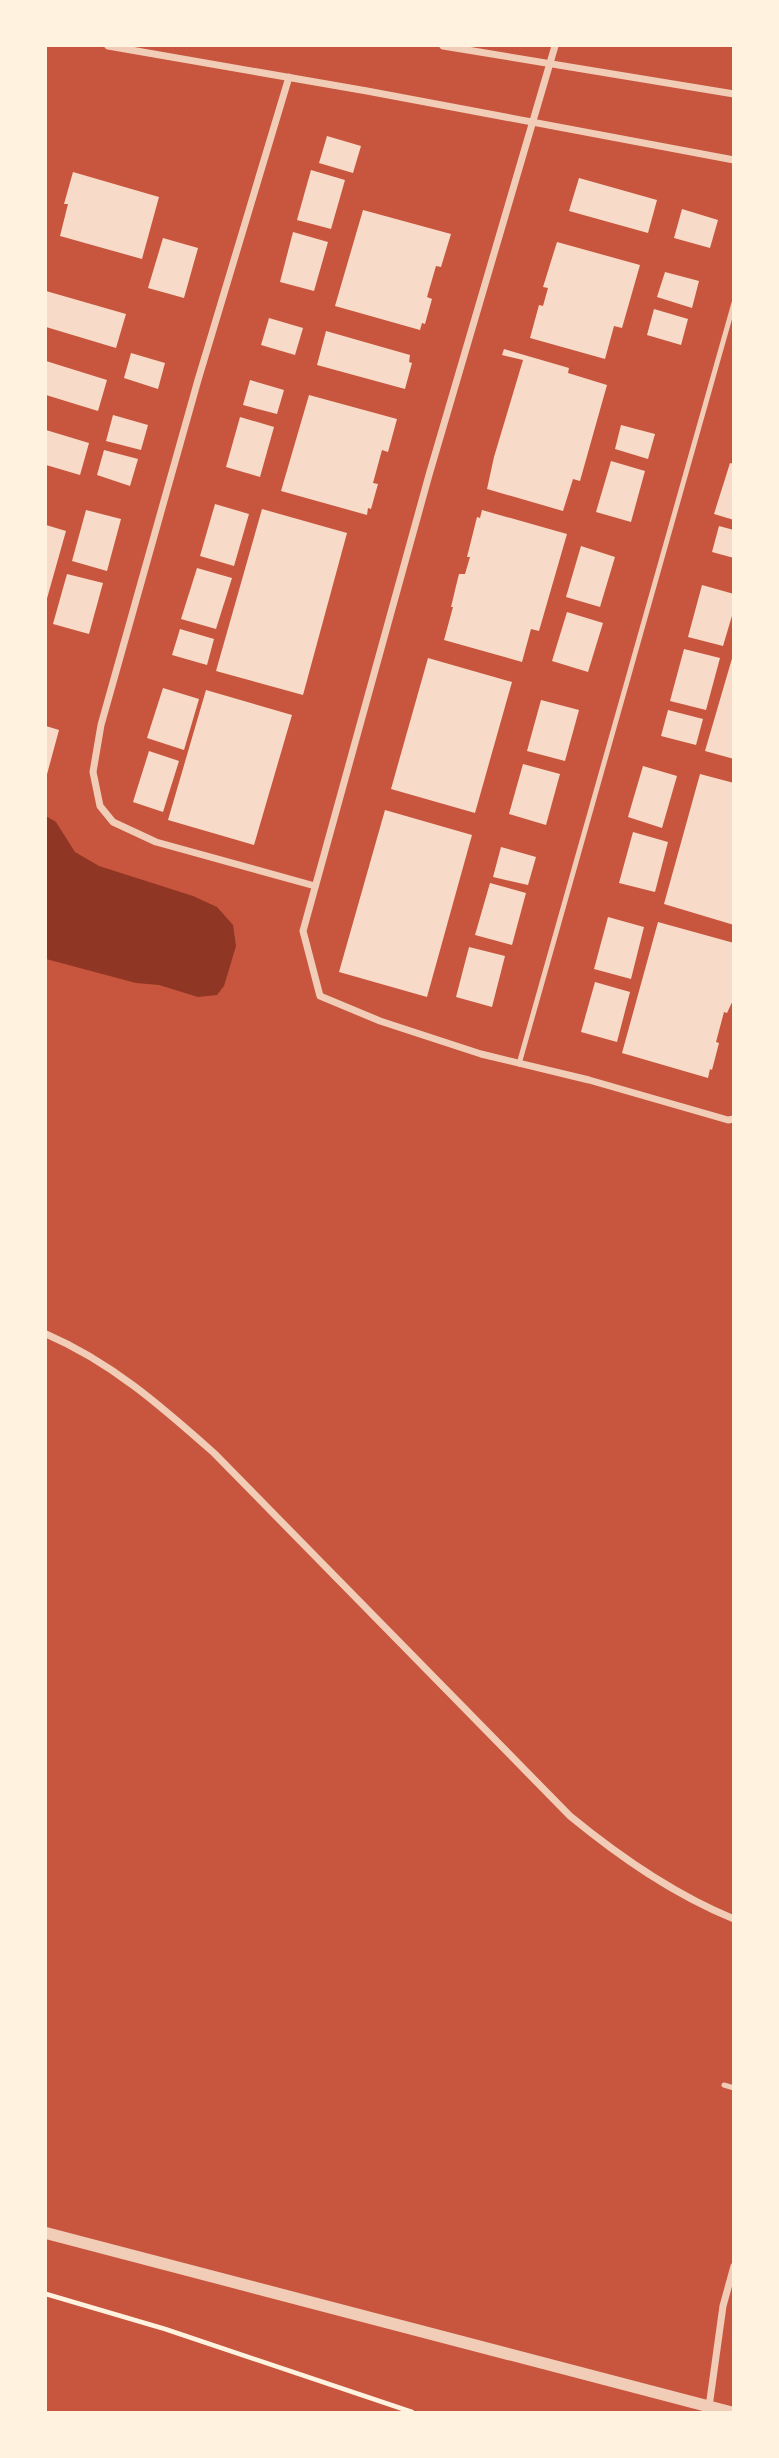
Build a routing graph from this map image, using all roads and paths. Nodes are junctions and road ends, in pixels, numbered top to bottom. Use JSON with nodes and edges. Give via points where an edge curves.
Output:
{"nodes":[{"id":1,"x":108,"y":46,"type":"edge"},
{"id":2,"x":443,"y":46,"type":"edge"},
{"id":3,"x":555,"y":46,"type":"edge"},
{"id":4,"x":551,"y":64,"type":"junction"},
{"id":5,"x":289,"y":77,"type":"junction"},
{"id":6,"x":733,"y":94,"type":"edge"},
{"id":7,"x":533,"y":122,"type":"junction"},
{"id":8,"x":733,"y":160,"type":"edge"},
{"id":9,"x":733,"y":303,"type":"edge"},
{"id":10,"x":315,"y":887,"type":"junction"},
{"id":11,"x":519,"y":1063,"type":"junction"},
{"id":12,"x":733,"y":1119,"type":"edge"},
{"id":13,"x":46,"y":1334,"type":"edge"},
{"id":14,"x":733,"y":1919,"type":"edge"},
{"id":15,"x":724,"y":2085,"type":"dead end"},
{"id":16,"x":733,"y":2088,"type":"edge"},
{"id":17,"x":46,"y":2233,"type":"edge"},
{"id":18,"x":733,"y":2266,"type":"edge"},
{"id":19,"x":46,"y":2294,"type":"edge"},
{"id":20,"x":709,"y":2407,"type":"junction"},
{"id":21,"x":411,"y":2413,"type":"edge"},
{"id":22,"x":730,"y":2413,"type":"edge"}],
"edges":[{"from":1,"to":5,"type":"street"},
{"from":2,"to":4,"type":"street"},
{"from":3,"to":4,"type":"street"},
{"from":4,"to":6,"type":"street"},
{"from":4,"to":7,"type":"street"},
{"from":5,"to":7,"type":"street"},
{"from":5,"to":10,"type":"street","via":[[198,380],[93,772],[100,806],[113,822],[156,842]]},
{"from":7,"to":8,"type":"street"},
{"from":7,"to":10,"type":"street"},
{"from":9,"to":11,"type":"lane"},
{"from":10,"to":11,"type":"street","via":[[303,931],[320,996],[393,1025]]},
{"from":11,"to":12,"type":"street"},
{"from":13,"to":14,"type":"street","via":[[120,1375],[214,1453],[570,1816],[642,1870]]},
{"from":15,"to":16,"type":"lane"},
{"from":17,"to":20,"type":"street"},
{"from":18,"to":20,"type":"street"},
{"from":19,"to":21,"type":"path","via":[[166,2329]]},
{"from":20,"to":22,"type":"street"}]}
